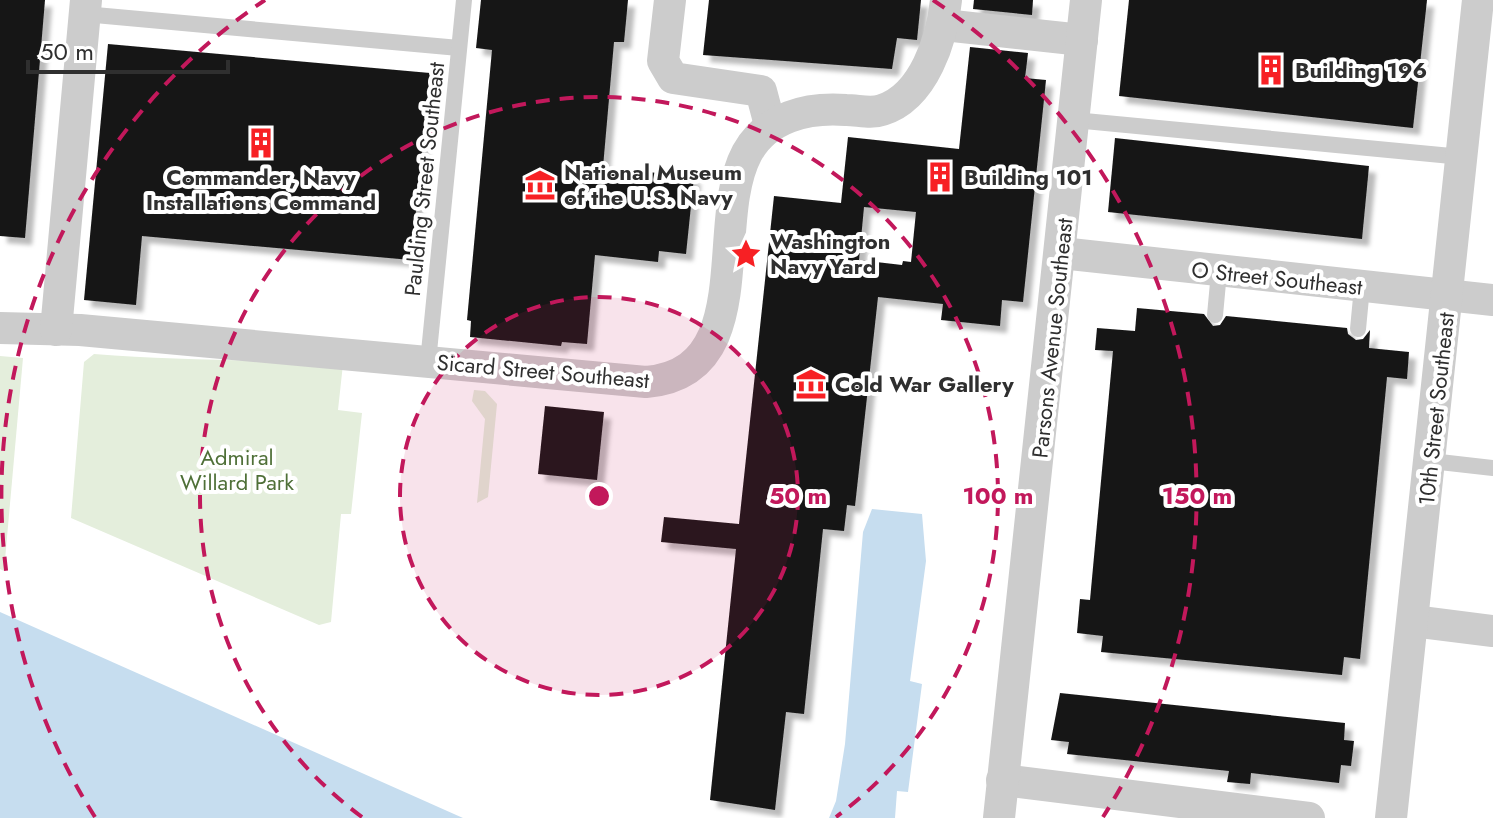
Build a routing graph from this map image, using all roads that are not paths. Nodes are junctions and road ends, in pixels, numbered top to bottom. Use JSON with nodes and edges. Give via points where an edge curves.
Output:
{"nodes":[{"id":1,"x":464,"y":0,"type":"edge"},
{"id":2,"x":670,"y":0,"type":"edge"},
{"id":3,"x":1086,"y":0,"type":"edge"},
{"id":4,"x":1478,"y":0,"type":"edge"},
{"id":5,"x":85,"y":7,"type":"edge"},
{"id":6,"x":945,"y":13,"type":"edge"},
{"id":7,"x":1082,"y":40,"type":"junction"},
{"id":8,"x":459,"y":48,"type":"junction"},
{"id":9,"x":1074,"y":120,"type":"junction"},
{"id":10,"x":770,"y":125,"type":"junction"},
{"id":11,"x":1462,"y":157,"type":"junction"},
{"id":12,"x":1061,"y":253,"type":"junction"},
{"id":13,"x":1219,"y":272,"type":"junction"},
{"id":14,"x":1362,"y":287,"type":"junction"},
{"id":15,"x":1448,"y":295,"type":"junction"},
{"id":16,"x":1493,"y":300,"type":"edge"},
{"id":17,"x":1215,"y":315,"type":"dead end"},
{"id":18,"x":0,"y":328,"type":"edge"},
{"id":19,"x":1358,"y":329,"type":"dead end"},
{"id":20,"x":56,"y":330,"type":"junction"},
{"id":21,"x":428,"y":362,"type":"junction"},
{"id":22,"x":1431,"y":461,"type":"junction"},
{"id":23,"x":1493,"y":468,"type":"edge"},
{"id":24,"x":1413,"y":621,"type":"junction"},
{"id":25,"x":1493,"y":631,"type":"edge"},
{"id":26,"x":1002,"y":780,"type":"junction"},
{"id":27,"x":999,"y":818,"type":"edge"},
{"id":28,"x":1309,"y":818,"type":"edge"},
{"id":29,"x":1391,"y":818,"type":"edge"}],
"edges":[{"from":1,"to":8,"type":"lane","name":"Paulding Street Southeast"},
{"from":2,"to":10,"type":"street","via":[[663,61],[673,78],[761,91]]},
{"from":3,"to":7,"type":"street","name":"Parsons Avenue Southeast"},
{"from":4,"to":11,"type":"street","name":"10th Street Southeast"},
{"from":5,"to":8,"type":"lane"},
{"from":5,"to":20,"type":"street"},
{"from":6,"to":7,"type":"street"},
{"from":6,"to":10,"type":"street","via":[[926,70],[901,102],[871,112],[805,112]]},
{"from":7,"to":9,"type":"street","name":"Parsons Avenue Southeast"},
{"from":8,"to":21,"type":"lane","name":"Paulding Street Southeast"},
{"from":9,"to":11,"type":"lane"},
{"from":9,"to":12,"type":"street","name":"Parsons Avenue Southeast"},
{"from":10,"to":21,"type":"street","name":"Sicard Street Southeast","via":[[747,153],[737,179],[719,324],[708,349],[688,369],[646,382]]},
{"from":11,"to":15,"type":"street","name":"10th Street Southeast"},
{"from":12,"to":13,"type":"street","name":"O Street Southeast"},
{"from":12,"to":26,"type":"street","name":"Parsons Avenue Southeast"},
{"from":13,"to":14,"type":"street","name":"O Street Southeast"},
{"from":13,"to":17,"type":"lane"},
{"from":14,"to":15,"type":"street","name":"O Street Southeast"},
{"from":14,"to":19,"type":"lane"},
{"from":15,"to":16,"type":"street","name":"O Street Southeast"},
{"from":15,"to":22,"type":"street","name":"10th Street Southeast"},
{"from":18,"to":20,"type":"street","name":"Sicard Street Southeast"},
{"from":20,"to":21,"type":"street","name":"Sicard Street Southeast"},
{"from":22,"to":23,"type":"lane"},
{"from":22,"to":24,"type":"street","name":"10th Street Southeast"},
{"from":24,"to":25,"type":"street"},
{"from":24,"to":29,"type":"street","name":"10th Street Southeast"},
{"from":26,"to":27,"type":"street","name":"Parsons Avenue Southeast"},
{"from":26,"to":28,"type":"street"}]}
